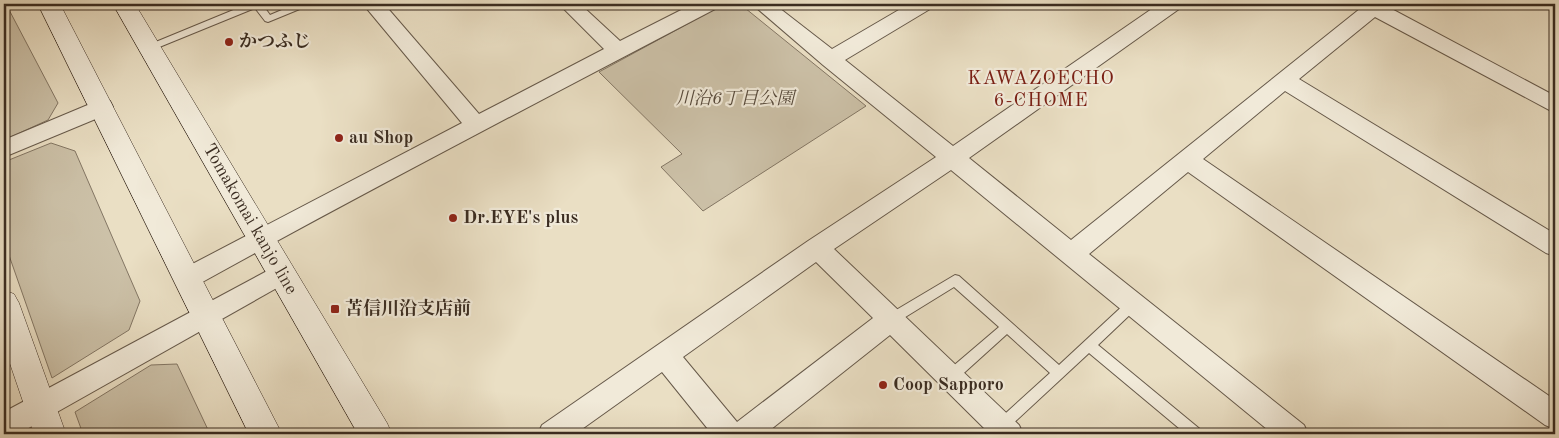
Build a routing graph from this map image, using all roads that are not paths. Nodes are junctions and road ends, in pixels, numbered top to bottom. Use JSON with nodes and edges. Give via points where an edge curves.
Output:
{"nodes":[{"id":1,"x":49,"y":4,"type":"edge"},
{"id":2,"x":124,"y":4,"type":"edge"},
{"id":3,"x":256,"y":4,"type":"edge"},
{"id":4,"x":304,"y":4,"type":"edge"},
{"id":5,"x":373,"y":4,"type":"edge"},
{"id":6,"x":569,"y":4,"type":"edge"},
{"id":7,"x":708,"y":4,"type":"edge"},
{"id":8,"x":762,"y":4,"type":"edge"},
{"id":9,"x":923,"y":4,"type":"edge"},
{"id":10,"x":1172,"y":4,"type":"edge"},
{"id":11,"x":1376,"y":6,"type":"edge"},
{"id":12,"x":148,"y":48,"type":"junction"},
{"id":13,"x":618,"y":52,"type":"junction"},
{"id":14,"x":830,"y":60,"type":"junction"},
{"id":15,"x":1284,"y":80,"type":"junction"},
{"id":16,"x":1555,"y":106,"type":"edge"},
{"id":17,"x":102,"y":107,"type":"junction"},
{"id":18,"x":476,"y":125,"type":"junction"},
{"id":19,"x":4,"y":149,"type":"edge"},
{"id":20,"x":952,"y":158,"type":"junction"},
{"id":21,"x":1187,"y":159,"type":"junction"},
{"id":22,"x":261,"y":237,"type":"junction"},
{"id":23,"x":1555,"y":246,"type":"edge"},
{"id":24,"x":817,"y":248,"type":"junction"},
{"id":25,"x":1071,"y":254,"type":"junction"},
{"id":26,"x":282,"y":273,"type":"junction"},
{"id":27,"x":188,"y":278,"type":"junction"},
{"id":28,"x":4,"y":302,"type":"edge"},
{"id":29,"x":1133,"y":304,"type":"junction"},
{"id":30,"x":206,"y":315,"type":"junction"},
{"id":31,"x":890,"y":320,"type":"junction"},
{"id":32,"x":1007,"y":327,"type":"junction"},
{"id":33,"x":1090,"y":345,"type":"junction"},
{"id":34,"x":665,"y":355,"type":"junction"},
{"id":35,"x":1060,"y":372,"type":"junction"},
{"id":36,"x":950,"y":377,"type":"junction"},
{"id":37,"x":1555,"y":416,"type":"edge"},
{"id":38,"x":45,"y":420,"type":"edge"},
{"id":39,"x":4,"y":426,"type":"edge"},
{"id":40,"x":1005,"y":430,"type":"edge"},
{"id":41,"x":266,"y":434,"type":"edge"},
{"id":42,"x":376,"y":434,"type":"edge"},
{"id":43,"x":552,"y":434,"type":"edge"},
{"id":44,"x":729,"y":434,"type":"edge"},
{"id":45,"x":744,"y":434,"type":"edge"},
{"id":46,"x":1196,"y":434,"type":"edge"},
{"id":47,"x":1294,"y":434,"type":"edge"}],
"edges":[{"from":1,"to":17,"type":"main road"},
{"from":2,"to":12,"type":"main road","name":"Tomakomai kanjo line"},
{"from":3,"to":4,"type":"lane","via":[[268,19]]},
{"from":3,"to":12,"type":"lane"},
{"from":5,"to":18,"type":"street"},
{"from":6,"to":13,"type":"street"},
{"from":7,"to":13,"type":"street"},
{"from":8,"to":14,"type":"street"},
{"from":9,"to":14,"type":"street"},
{"from":10,"to":20,"type":"street"},
{"from":11,"to":15,"type":"street"},
{"from":11,"to":16,"type":"street"},
{"from":12,"to":22,"type":"main road","name":"Tomakomai kanjo line"},
{"from":13,"to":18,"type":"street"},
{"from":14,"to":20,"type":"street"},
{"from":15,"to":21,"type":"street"},
{"from":15,"to":23,"type":"street"},
{"from":17,"to":19,"type":"street"},
{"from":17,"to":27,"type":"main road"},
{"from":18,"to":22,"type":"street"},
{"from":20,"to":24,"type":"street"},
{"from":20,"to":25,"type":"street"},
{"from":21,"to":25,"type":"street"},
{"from":21,"to":37,"type":"street"},
{"from":22,"to":26,"type":"main road","name":"Tomakomai kanjo line"},
{"from":22,"to":27,"type":"street"},
{"from":24,"to":31,"type":"street"},
{"from":24,"to":34,"type":"street"},
{"from":25,"to":29,"type":"street"},
{"from":26,"to":30,"type":"street"},
{"from":26,"to":42,"type":"main road","name":"Tomakomai kanjo line"},
{"from":27,"to":30,"type":"main road"},
{"from":28,"to":38,"type":"main road"},
{"from":29,"to":33,"type":"lane"},
{"from":29,"to":47,"type":"street"},
{"from":30,"to":38,"type":"street"},
{"from":30,"to":41,"type":"main road"},
{"from":31,"to":32,"type":"lane","via":[[955,280]]},
{"from":31,"to":36,"type":"street"},
{"from":31,"to":45,"type":"street"},
{"from":32,"to":35,"type":"lane"},
{"from":32,"to":36,"type":"lane"},
{"from":33,"to":35,"type":"lane"},
{"from":33,"to":46,"type":"lane"},
{"from":34,"to":43,"type":"street"},
{"from":34,"to":44,"type":"street"},
{"from":35,"to":40,"type":"lane"},
{"from":36,"to":40,"type":"street"},
{"from":38,"to":39,"type":"street"}]}
